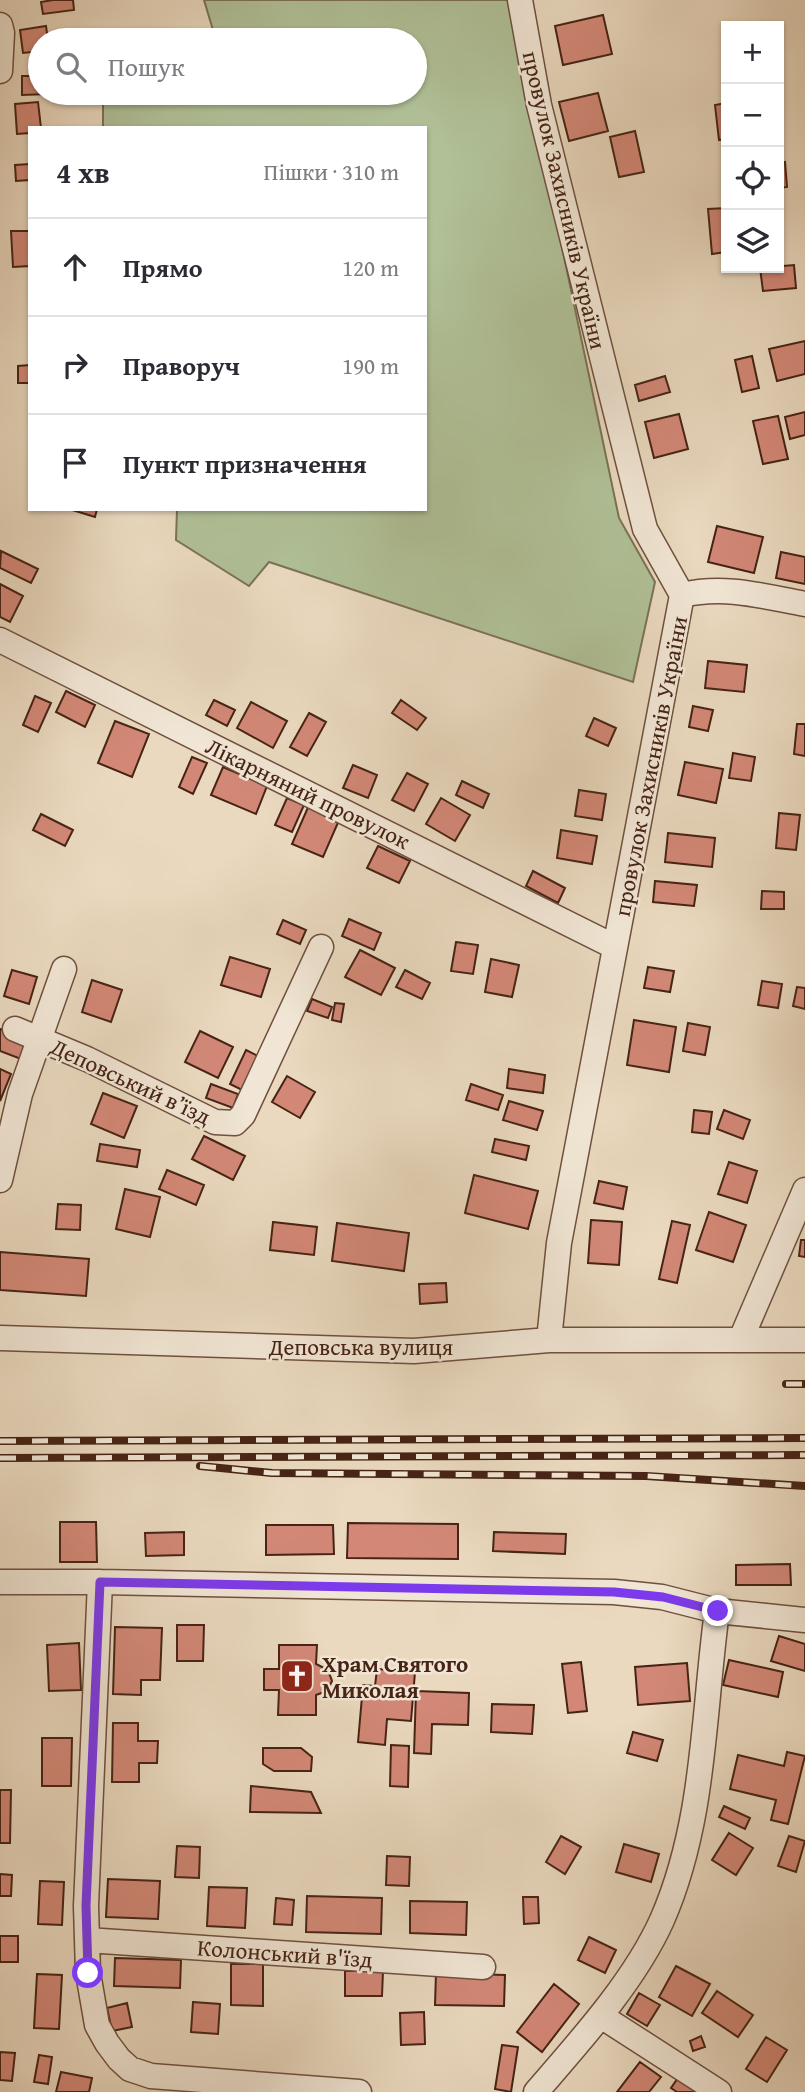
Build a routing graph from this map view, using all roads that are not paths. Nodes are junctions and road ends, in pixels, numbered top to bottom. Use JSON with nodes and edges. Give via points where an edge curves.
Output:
{"nodes":[{"id":1,"x":520,"y":0,"type":"edge"},
{"id":2,"x":0,"y":25,"type":"edge"},
{"id":3,"x":0,"y":71,"type":"edge"},
{"id":4,"x":682,"y":595,"type":"junction"},
{"id":5,"x":805,"y":604,"type":"edge"},
{"id":6,"x":0,"y":640,"type":"edge"},
{"id":7,"x":321,"y":947,"type":"dead end"},
{"id":8,"x":615,"y":947,"type":"junction"},
{"id":9,"x":64,"y":968,"type":"dead end"},
{"id":10,"x":15,"y":1029,"type":"dead end"},
{"id":11,"x":40,"y":1039,"type":"junction"},
{"id":12,"x":0,"y":1180,"type":"edge"},
{"id":13,"x":805,"y":1190,"type":"edge"},
{"id":14,"x":0,"y":1338,"type":"edge"},
{"id":15,"x":741,"y":1339,"type":"junction"},
{"id":16,"x":805,"y":1339,"type":"edge"},
{"id":17,"x":549,"y":1340,"type":"junction"},
{"id":18,"x":0,"y":1582,"type":"edge"},
{"id":19,"x":100,"y":1582,"type":"junction"},
{"id":20,"x":718,"y":1611,"type":"junction"},
{"id":21,"x":805,"y":1620,"type":"edge"},
{"id":22,"x":87,"y":1940,"type":"junction"},
{"id":23,"x":483,"y":1967,"type":"dead end"},
{"id":24,"x":601,"y":2016,"type":"junction"},
{"id":25,"x":359,"y":2092,"type":"edge"},
{"id":26,"x":536,"y":2092,"type":"edge"},
{"id":27,"x":719,"y":2092,"type":"edge"}],
"edges":[{"from":1,"to":4,"type":"street","name":"провулок Захисників України","via":[[539,105],[645,529]]},
{"from":2,"to":3,"type":"street"},
{"from":4,"to":5,"type":"street","via":[[728,590]]},
{"from":4,"to":8,"type":"street","name":"провулок Захисників України"},
{"from":6,"to":8,"type":"street","name":"Лікарняний провулок"},
{"from":7,"to":11,"type":"street","name":"Деповський в’їзд","via":[[243,1115],[235,1123],[215,1122]]},
{"from":8,"to":17,"type":"street","name":"провулок Захисників України","via":[[559,1243]]},
{"from":9,"to":11,"type":"street","name":"Деповський в’їзд"},
{"from":10,"to":11,"type":"street","name":"Деповський в’їзд"},
{"from":11,"to":12,"type":"street","name":"Деповський в’їзд","via":[[20,1094]]},
{"from":13,"to":15,"type":"street"},
{"from":14,"to":17,"type":"street","name":"Деповська вулиця","via":[[414,1351]]},
{"from":15,"to":16,"type":"street","name":"Деповська вулиця"},
{"from":15,"to":17,"type":"street","name":"Деповська вулиця"},
{"from":18,"to":19,"type":"street"},
{"from":19,"to":20,"type":"street","via":[[614,1592],[663,1597]]},
{"from":19,"to":22,"type":"street"},
{"from":20,"to":21,"type":"street"},
{"from":20,"to":24,"type":"street","via":[[699,1793],[679,1876],[661,1922]]},
{"from":22,"to":23,"type":"street","name":"Колонський в'їзд"},
{"from":22,"to":25,"type":"street","via":[[97,2025],[118,2059],[130,2068],[151,2076]]},
{"from":24,"to":26,"type":"street"},
{"from":24,"to":27,"type":"street"}]}
